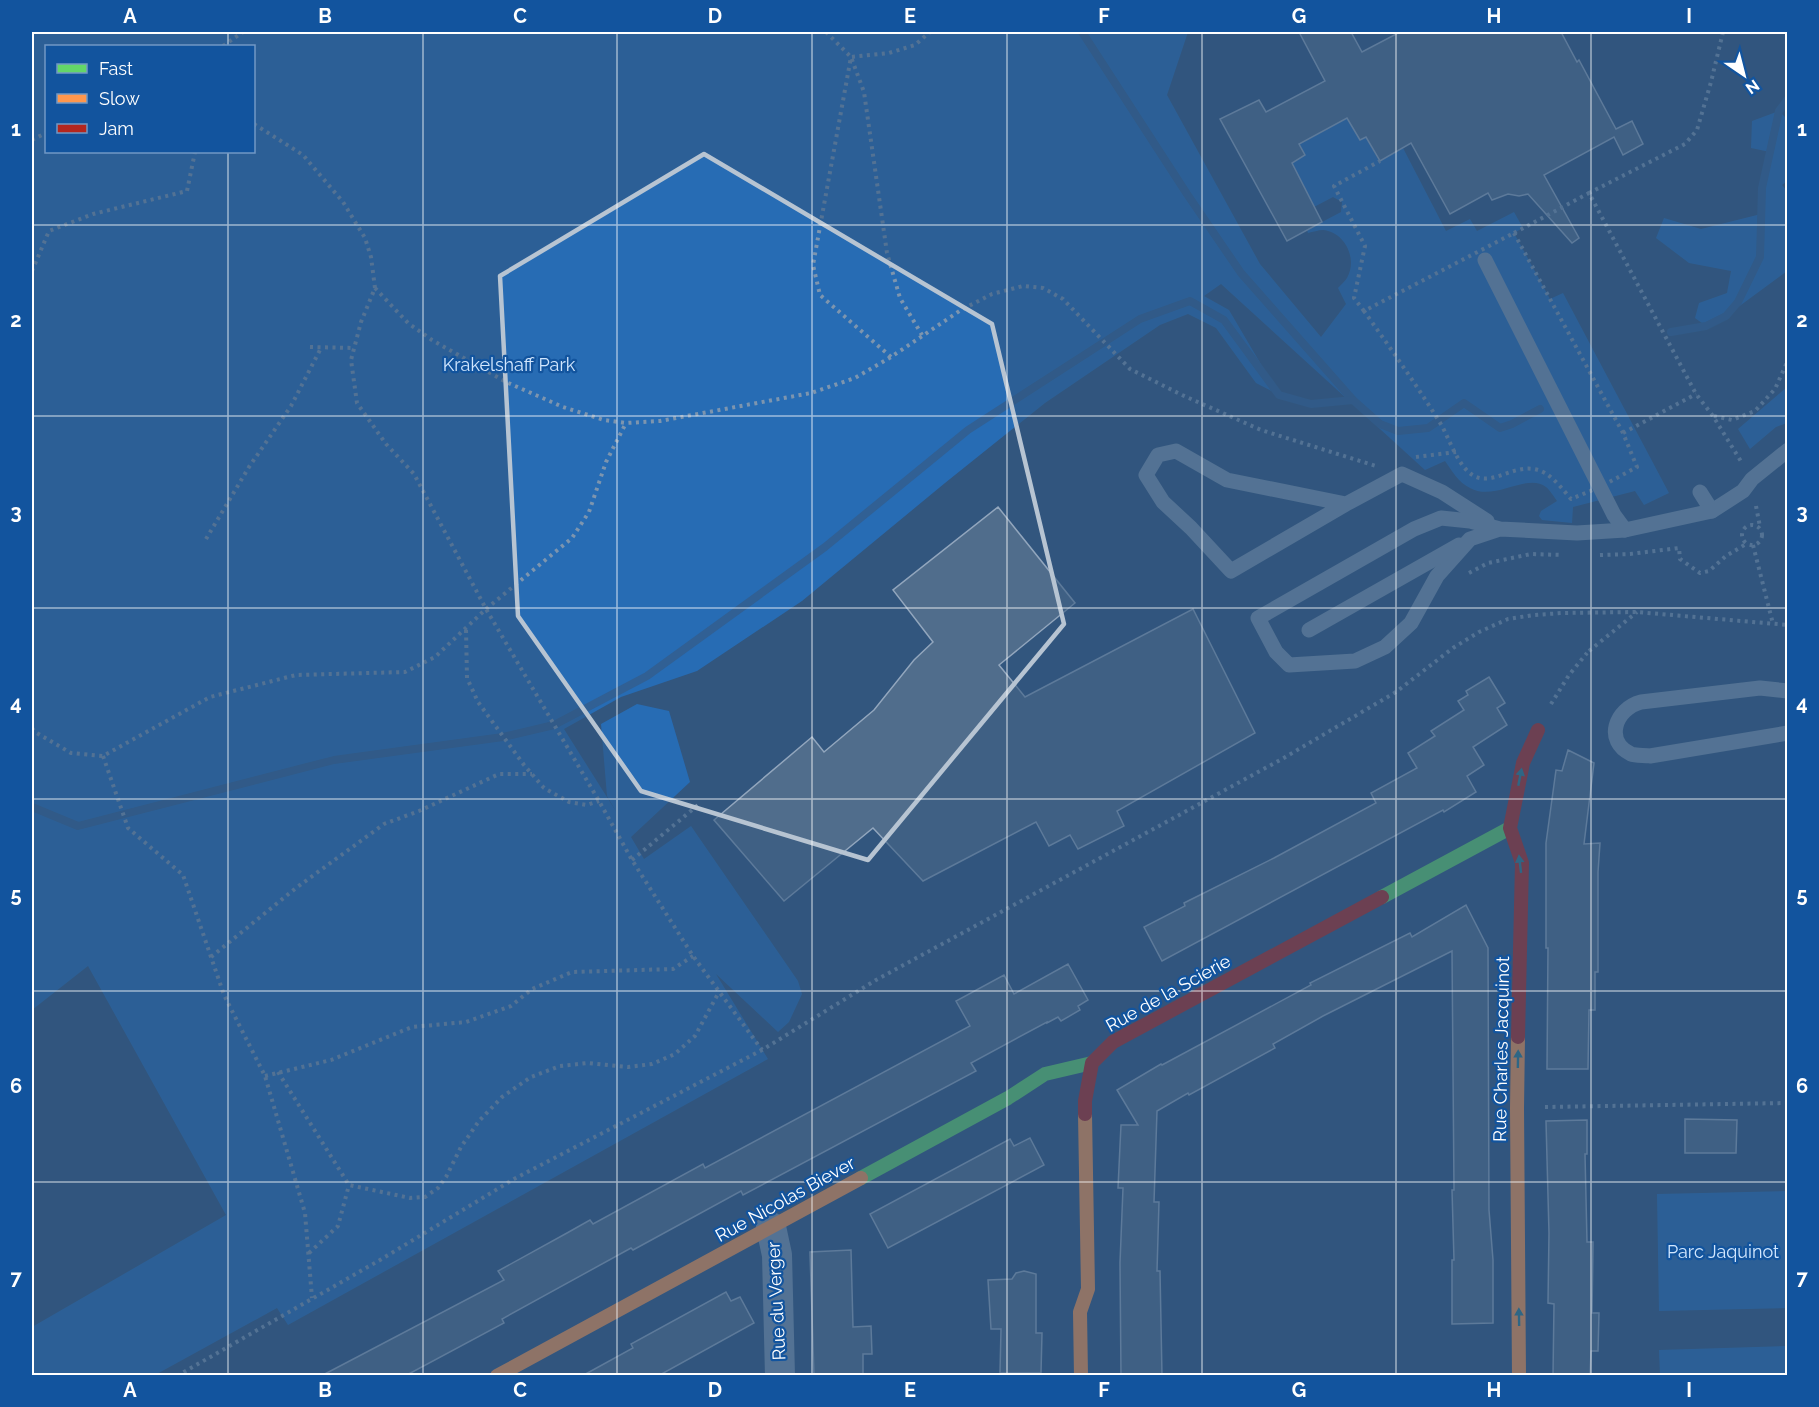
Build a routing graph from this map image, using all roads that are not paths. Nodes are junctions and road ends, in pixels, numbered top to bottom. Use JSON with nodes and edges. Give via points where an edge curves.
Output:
{"nodes":[{"id":1,"x":1485,"y":260,"type":"dead end"},
{"id":2,"x":1788,"y":450,"type":"edge"},
{"id":3,"x":1700,"y":492,"type":"dead end"},
{"id":4,"x":1346,"y":504,"type":"junction"},
{"id":5,"x":1712,"y":511,"type":"junction"},
{"id":6,"x":1500,"y":529,"type":"junction"},
{"id":7,"x":1625,"y":530,"type":"junction"},
{"id":8,"x":1470,"y":539,"type":"junction"},
{"id":9,"x":1309,"y":630,"type":"dead end"},
{"id":10,"x":1788,"y":691,"type":"edge"},
{"id":11,"x":1538,"y":730,"type":"dead end"},
{"id":12,"x":1788,"y":733,"type":"edge"},
{"id":13,"x":1510,"y":828,"type":"junction"},
{"id":14,"x":1092,"y":1063,"type":"junction"},
{"id":15,"x":771,"y":1227,"type":"junction"},
{"id":16,"x":497,"y":1376,"type":"edge"},
{"id":17,"x":780,"y":1376,"type":"edge"},
{"id":18,"x":1081,"y":1376,"type":"edge"},
{"id":19,"x":1520,"y":1376,"type":"edge"}],
"edges":[{"from":1,"to":7,"type":"lane"},
{"from":2,"to":5,"type":"lane","via":[[1743,491]]},
{"from":3,"to":5,"type":"lane"},
{"from":4,"to":4,"type":"lane","via":[[1231,571],[1163,502],[1146,475],[1158,455],[1176,450],[1227,480]]},
{"from":4,"to":6,"type":"lane","via":[[1402,474],[1442,492]]},
{"from":5,"to":7,"type":"lane"},
{"from":6,"to":7,"type":"lane"},
{"from":6,"to":8,"type":"lane"},
{"from":6,"to":8,"type":"lane","via":[[1441,518],[1414,529],[1258,618],[1276,652],[1289,665],[1355,661],[1386,647],[1411,623],[1437,576]]},
{"from":8,"to":9,"type":"lane"},
{"from":10,"to":12,"type":"lane","via":[[1760,688],[1641,702],[1630,705],[1619,716],[1615,728],[1618,743],[1632,755],[1650,756]]},
{"from":13,"to":11,"type":"street","one_way":true,"via":[[1523,763]]},
{"from":13,"to":14,"type":"street","name":"Rue de la Scierie","via":[[1113,1042]]},
{"from":19,"to":13,"type":"street","name":"Rue Charles Jacquinot","one_way":true,"via":[[1517,1108],[1522,863]]},
{"from":14,"to":15,"type":"street","name":"Rue Nicolas Biever","via":[[1045,1074]]},
{"from":14,"to":18,"type":"street","via":[[1085,1101],[1088,1289],[1080,1311]]},
{"from":15,"to":16,"type":"street","name":"Rue Nicolas Biever"},
{"from":15,"to":17,"type":"street","name":"Rue du Verger","via":[[777,1255]]}]}
